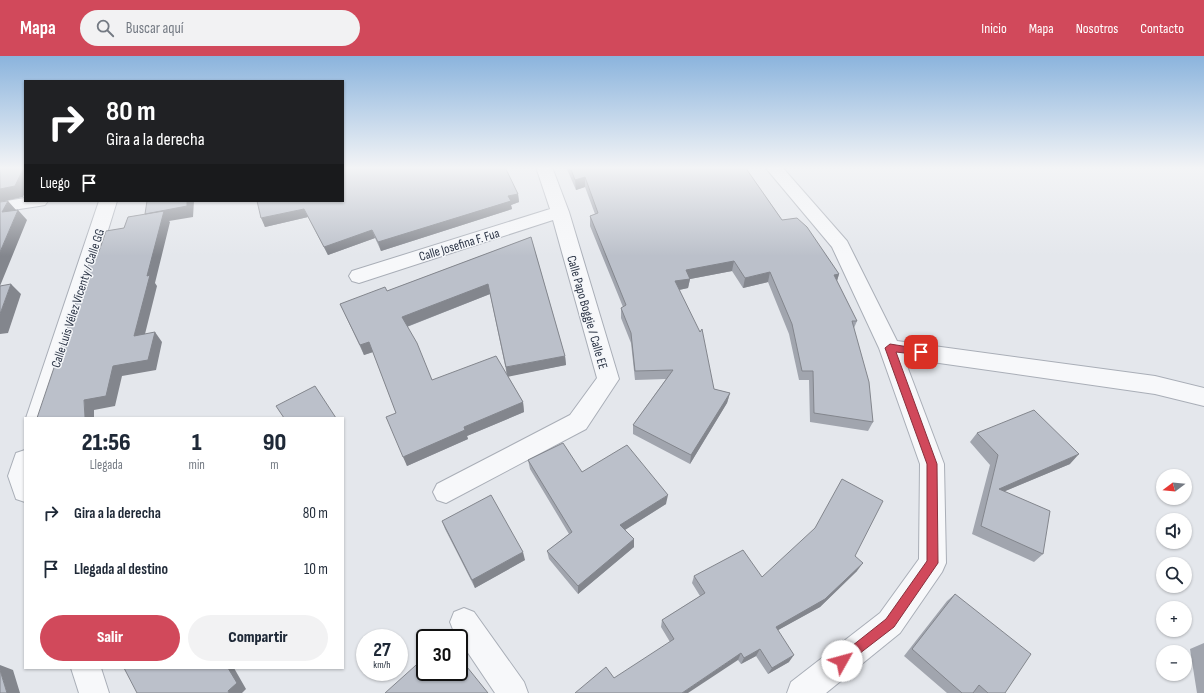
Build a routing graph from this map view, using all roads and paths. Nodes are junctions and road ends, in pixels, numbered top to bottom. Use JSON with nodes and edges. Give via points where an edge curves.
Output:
{"nodes":[{"id":1,"x":555,"y":197,"type":"edge"},
{"id":2,"x":798,"y":197,"type":"edge"},
{"id":3,"x":32,"y":202,"type":"edge"},
{"id":4,"x":108,"y":202,"type":"edge"},
{"id":5,"x":0,"y":207,"type":"edge"},
{"id":6,"x":560,"y":212,"type":"junction"},
{"id":7,"x":359,"y":276,"type":"dead end"},
{"id":8,"x":890,"y":348,"type":"junction"},
{"id":9,"x":1204,"y":397,"type":"edge"},
{"id":10,"x":38,"y":417,"type":"edge"},
{"id":11,"x":24,"y":463,"type":"edge"},
{"id":12,"x":24,"y":488,"type":"edge"},
{"id":13,"x":446,"y":492,"type":"dead end"},
{"id":14,"x":464,"y":622,"type":"dead end"},
{"id":15,"x":86,"y":669,"type":"edge"},
{"id":16,"x":94,"y":693,"type":"edge"},
{"id":17,"x":513,"y":693,"type":"edge"},
{"id":18,"x":802,"y":693,"type":"edge"}],
"edges":[{"from":1,"to":6,"type":"street","name":"Calle Papo Boggie / Calle EE"},
{"from":2,"to":8,"type":"street","via":[[840,245]]},
{"from":3,"to":5,"type":"street"},
{"from":4,"to":10,"type":"street","name":"Calle Luis Vélez Vicenty / Calle GG"},
{"from":6,"to":7,"type":"street","name":"Calle Josefina F. Fua"},
{"from":6,"to":13,"type":"street","name":"Calle Papo Boggie / Calle EE","via":[[608,379],[578,422]]},
{"from":8,"to":9,"type":"street","via":[[1155,385]]},
{"from":8,"to":18,"type":"street","via":[[932,464],[932,563],[890,623]]},
{"from":11,"to":12,"type":"street","via":[[20,476]]},
{"from":14,"to":17,"type":"street"},
{"from":15,"to":16,"type":"street"}]}
